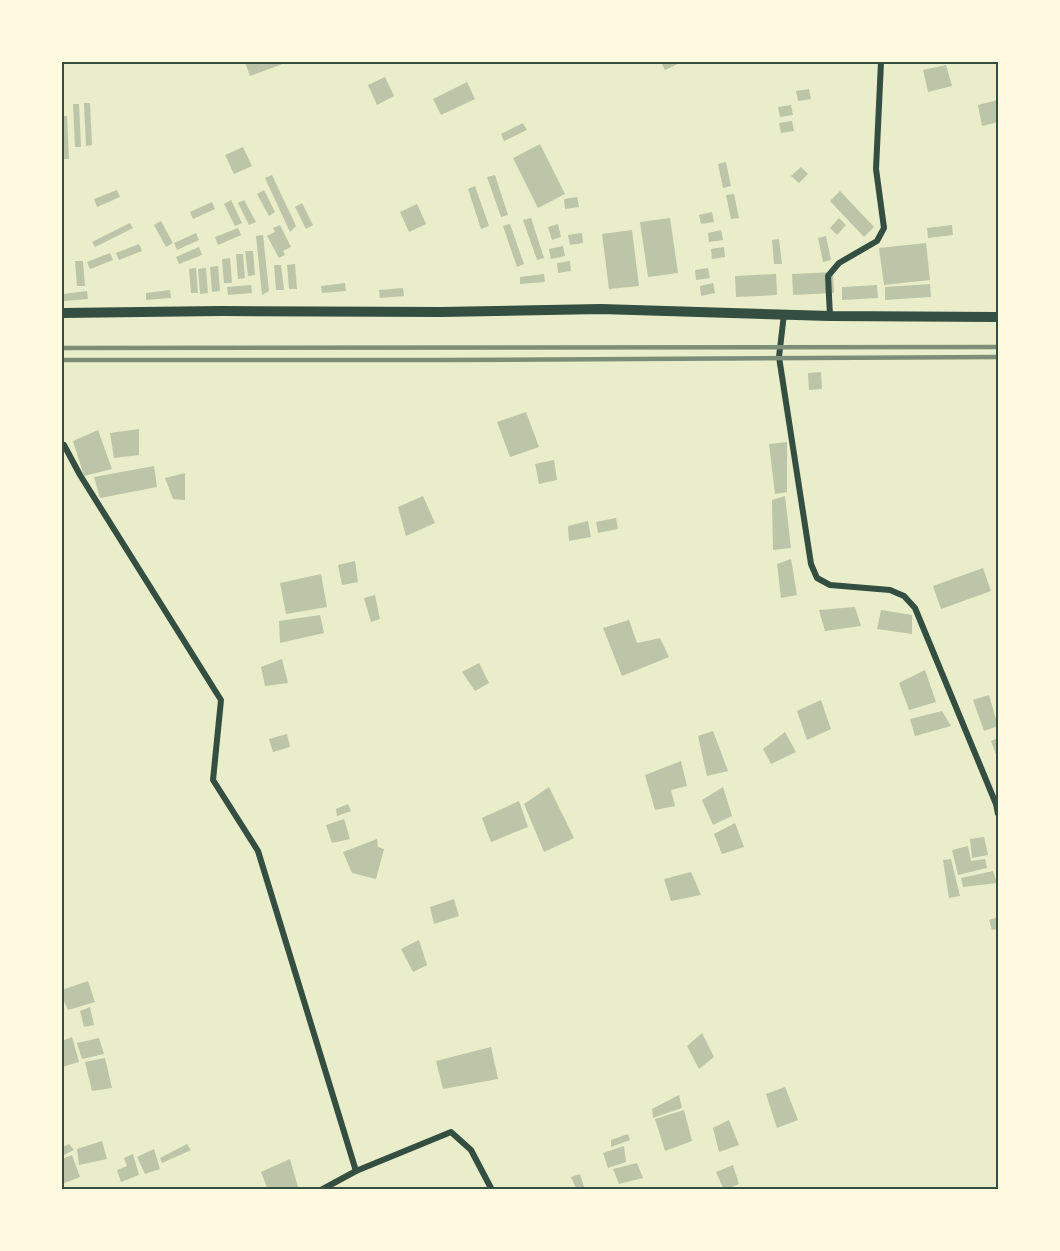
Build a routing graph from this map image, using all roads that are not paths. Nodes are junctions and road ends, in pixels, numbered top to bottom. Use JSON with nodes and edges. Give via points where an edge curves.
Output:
{"nodes":[{"id":1,"x":881,"y":62,"type":"edge"},
{"id":2,"x":62,"y":313,"type":"edge"},
{"id":3,"x":784,"y":314,"type":"junction"},
{"id":4,"x":830,"y":316,"type":"junction"},
{"id":5,"x":999,"y":317,"type":"edge"},
{"id":6,"x":64,"y":445,"type":"dead end"},
{"id":7,"x":999,"y":814,"type":"edge"},
{"id":8,"x":356,"y":1171,"type":"junction"},
{"id":9,"x":321,"y":1190,"type":"edge"},
{"id":10,"x":492,"y":1190,"type":"edge"}],
"edges":[{"from":1,"to":4,"type":"street","via":[[876,169],[884,228],[877,242],[839,263],[828,276]]},
{"from":2,"to":3,"type":"street","via":[[601,309]]},
{"from":3,"to":4,"type":"street"},
{"from":3,"to":7,"type":"street","via":[[779,357],[811,564],[817,579],[830,585],[890,590],[904,596],[915,608]]},
{"from":4,"to":5,"type":"street"},
{"from":6,"to":8,"type":"street","via":[[221,700],[213,780],[258,851]]},
{"from":8,"to":9,"type":"street"},
{"from":8,"to":10,"type":"street","via":[[451,1132],[471,1150]]}]}
